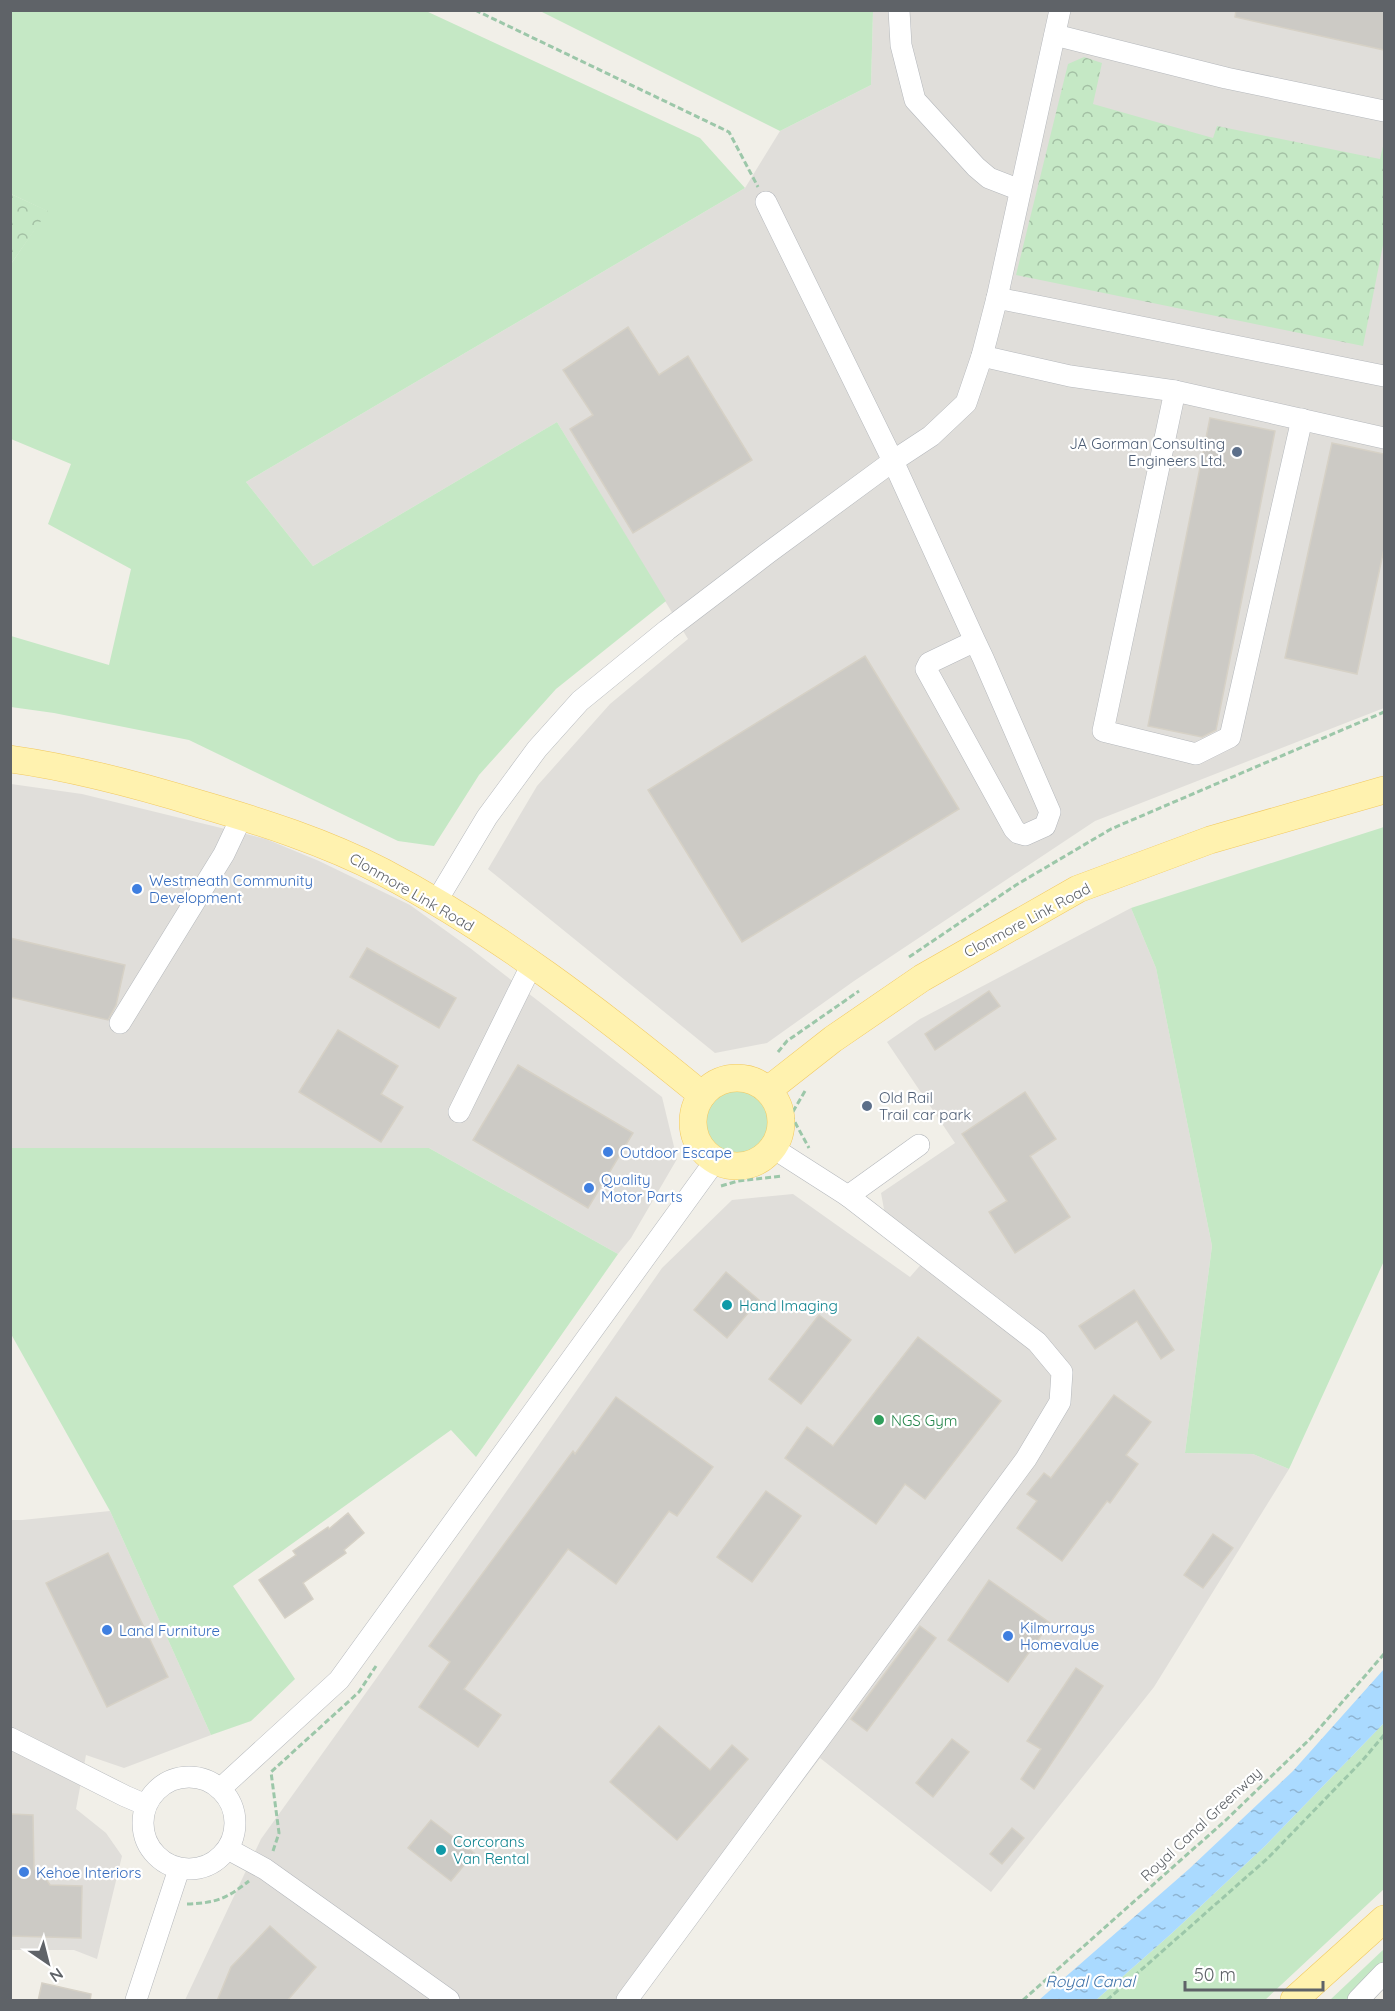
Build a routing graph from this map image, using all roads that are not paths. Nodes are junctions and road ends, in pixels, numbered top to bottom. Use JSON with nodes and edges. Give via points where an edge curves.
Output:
{"nodes":[{"id":1,"x":899,"y":10,"type":"edge"},
{"id":2,"x":1060,"y":10,"type":"edge"},
{"id":3,"x":1055,"y":35,"type":"junction"},
{"id":4,"x":1384,"y":111,"type":"edge"},
{"id":5,"x":1020,"y":190,"type":"junction"},
{"id":6,"x":766,"y":202,"type":"road end"},
{"id":7,"x":997,"y":298,"type":"junction"},
{"id":8,"x":982,"y":356,"type":"junction"},
{"id":9,"x":1384,"y":376,"type":"edge"},
{"id":10,"x":1175,"y":391,"type":"junction"},
{"id":11,"x":1302,"y":419,"type":"junction"},
{"id":12,"x":1384,"y":438,"type":"edge"},
{"id":13,"x":893,"y":461,"type":"junction"},
{"id":14,"x":975,"y":641,"type":"junction"},
{"id":15,"x":10,"y":759,"type":"edge"},
{"id":16,"x":1384,"y":790,"type":"edge"},
{"id":17,"x":242,"y":816,"type":"junction"},
{"id":18,"x":436,"y":902,"type":"junction"},
{"id":19,"x":532,"y":964,"type":"junction"},
{"id":20,"x":120,"y":1023,"type":"dead end"},
{"id":21,"x":768,"y":1090,"type":"junction"},
{"id":22,"x":702,"y":1095,"type":"junction"},
{"id":23,"x":459,"y":1112,"type":"dead end"},
{"id":24,"x":919,"y":1145,"type":"dead end"},
{"id":25,"x":773,"y":1148,"type":"junction"},
{"id":26,"x":715,"y":1161,"type":"junction"},
{"id":27,"x":848,"y":1196,"type":"junction"},
{"id":28,"x":10,"y":1738,"type":"edge"},
{"id":29,"x":220,"y":1789,"type":"junction"},
{"id":30,"x":146,"y":1805,"type":"junction"},
{"id":31,"x":228,"y":1849,"type":"junction"},
{"id":32,"x":179,"y":1869,"type":"junction"},
{"id":33,"x":1384,"y":1918,"type":"edge"},
{"id":34,"x":1384,"y":1973,"type":"edge"},
{"id":35,"x":136,"y":2001,"type":"edge"},
{"id":36,"x":449,"y":2001,"type":"edge"},
{"id":37,"x":627,"y":2001,"type":"edge"},
{"id":38,"x":1294,"y":2001,"type":"edge"},
{"id":39,"x":1358,"y":2001,"type":"edge"}],
"edges":[{"from":1,"to":5,"type":"street","via":[[901,45],[915,100],[982,172]]},
{"from":2,"to":3,"type":"street"},
{"from":3,"to":4,"type":"street","via":[[1226,78]]},
{"from":3,"to":5,"type":"street"},
{"from":5,"to":7,"type":"street"},
{"from":6,"to":13,"type":"street"},
{"from":7,"to":8,"type":"street"},
{"from":7,"to":9,"type":"street"},
{"from":8,"to":10,"type":"street","via":[[1070,376]]},
{"from":8,"to":13,"type":"street","via":[[966,403],[931,436]]},
{"from":10,"to":11,"type":"street"},
{"from":10,"to":11,"type":"street","via":[[1103,731],[1196,754],[1230,736]]},
{"from":11,"to":12,"type":"street"},
{"from":13,"to":14,"type":"street"},
{"from":13,"to":18,"type":"street","via":[[676,623],[580,701],[537,749],[487,818]]},
{"from":14,"to":14,"type":"street","via":[[1050,812],[1045,826],[1025,835],[1014,829],[926,669],[929,663]]},
{"from":15,"to":17,"type":"main road","name":"Clonmore Link Road","via":[[130,783]]},
{"from":16,"to":21,"type":"main road","name":"Clonmore Link Road","via":[[1210,840],[1078,889],[922,978],[833,1039]]},
{"from":17,"to":18,"type":"main road","name":"Clonmore Link Road","via":[[340,852]]},
{"from":17,"to":20,"type":"street","via":[[224,855]]},
{"from":18,"to":19,"type":"main road","name":"Clonmore Link Road"},
{"from":19,"to":22,"type":"main road","name":"Clonmore Link Road"},
{"from":19,"to":23,"type":"street"},
{"from":21,"to":22,"type":"main road","via":[[756,1082],[734,1078],[713,1085]]},
{"from":21,"to":25,"type":"main road","via":[[776,1100],[781,1118]]},
{"from":22,"to":26,"type":"main road","via":[[695,1108],[695,1138]]},
{"from":24,"to":27,"type":"street"},
{"from":25,"to":26,"type":"main road","via":[[764,1158],[740,1167]]},
{"from":25,"to":27,"type":"street"},
{"from":26,"to":29,"type":"street","via":[[339,1680]]},
{"from":27,"to":37,"type":"street","via":[[1037,1342],[1062,1372],[1060,1402],[1026,1459]]},
{"from":28,"to":30,"type":"street"},
{"from":29,"to":30,"type":"street","via":[[194,1777],[179,1778],[165,1783]]},
{"from":29,"to":31,"type":"street","via":[[235,1817]]},
{"from":30,"to":32,"type":"street","via":[[142,1818],[147,1845],[155,1856]]},
{"from":31,"to":32,"type":"street","via":[[207,1866]]},
{"from":31,"to":36,"type":"street","via":[[265,1869]]},
{"from":32,"to":35,"type":"street"},
{"from":33,"to":38,"type":"main road"},
{"from":34,"to":39,"type":"street"}]}
